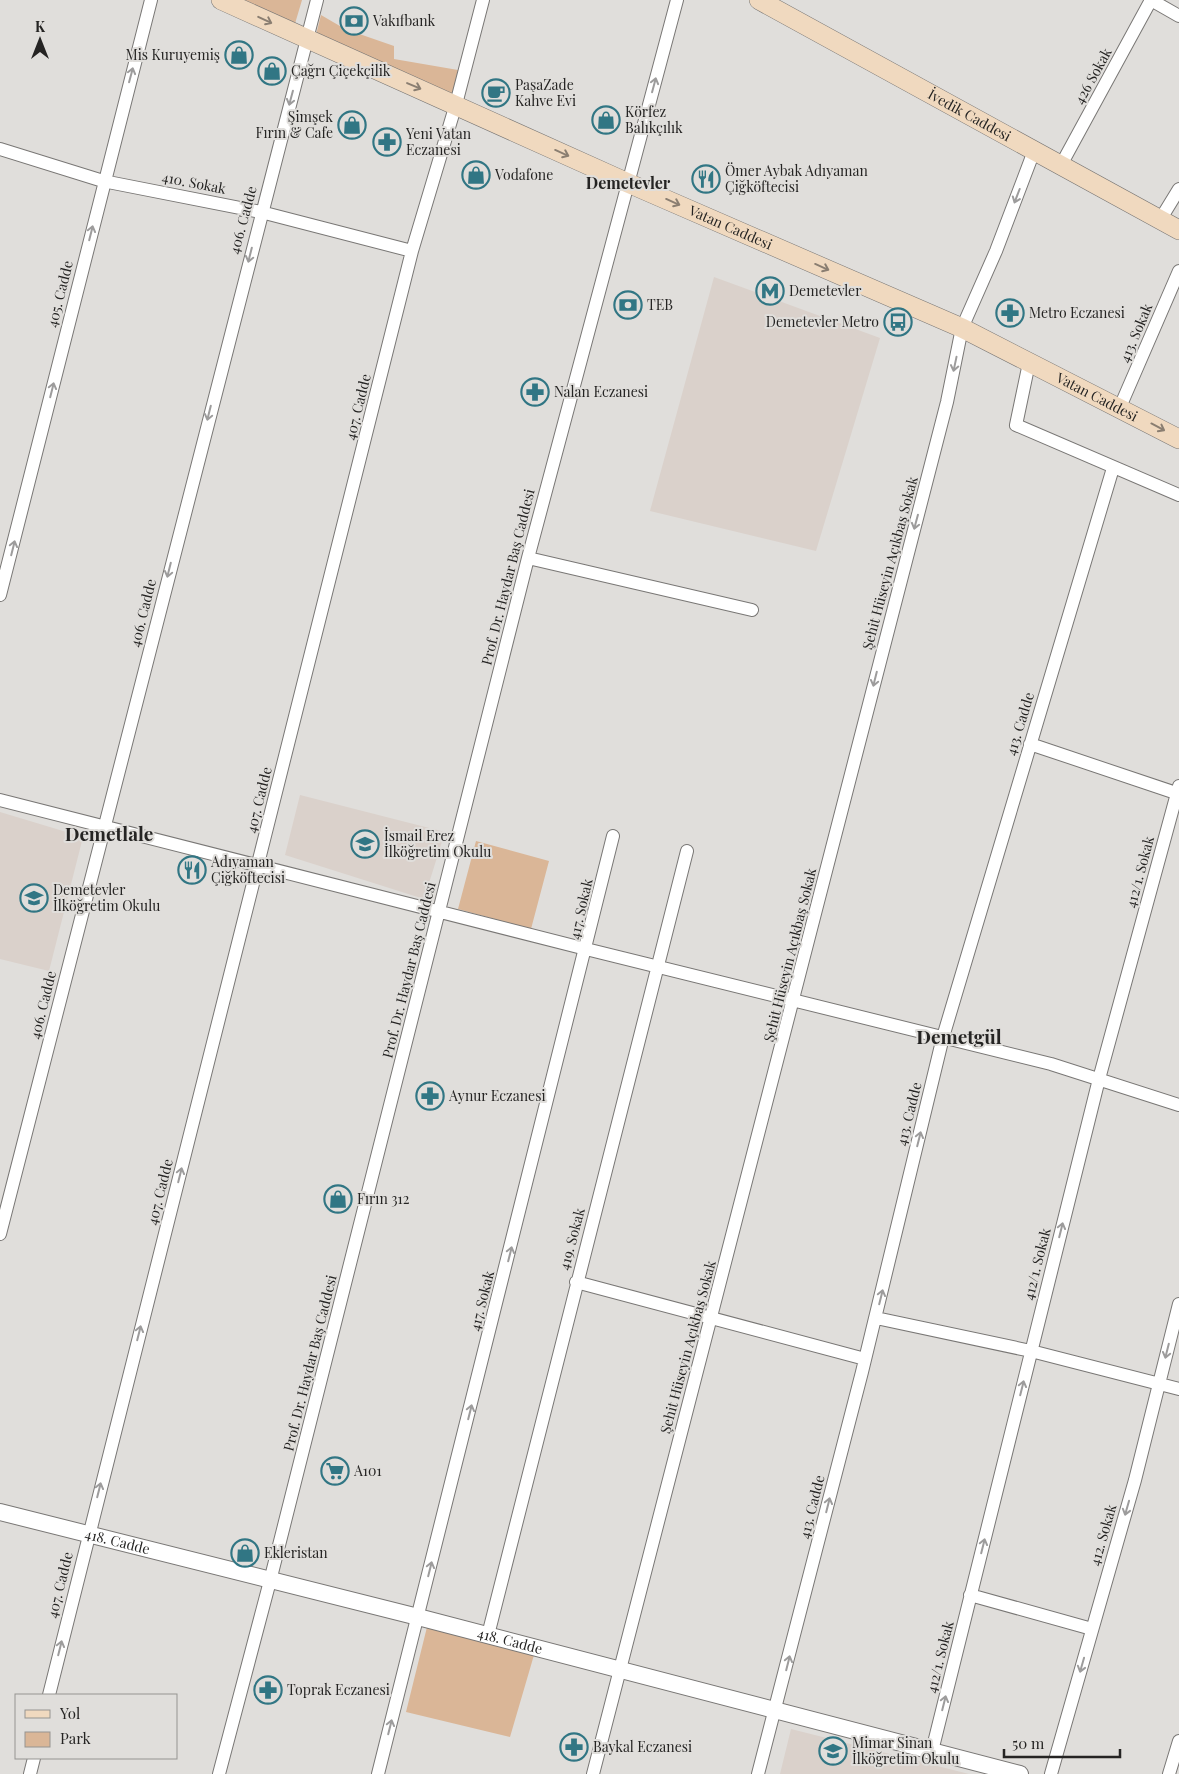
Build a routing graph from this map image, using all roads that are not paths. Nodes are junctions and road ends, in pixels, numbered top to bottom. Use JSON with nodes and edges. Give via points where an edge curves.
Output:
{"nodes":[{"id":1,"x":151,"y":0,"type":"edge"},
{"id":2,"x":221,"y":0,"type":"edge"},
{"id":3,"x":317,"y":0,"type":"edge"},
{"id":4,"x":483,"y":0,"type":"edge"},
{"id":5,"x":677,"y":0,"type":"edge"},
{"id":6,"x":759,"y":0,"type":"edge"},
{"id":7,"x":1151,"y":0,"type":"edge"},
{"id":8,"x":1179,"y":16,"type":"edge"},
{"id":9,"x":307,"y":40,"type":"junction"},
{"id":10,"x":456,"y":104,"type":"junction"},
{"id":11,"x":0,"y":149,"type":"edge"},
{"id":12,"x":1034,"y":151,"type":"junction"},
{"id":13,"x":1061,"y":165,"type":"junction"},
{"id":14,"x":103,"y":181,"type":"junction"},
{"id":15,"x":628,"y":183,"type":"junction"},
{"id":16,"x":1179,"y":189,"type":"edge"},
{"id":17,"x":260,"y":212,"type":"junction"},
{"id":18,"x":1160,"y":220,"type":"junction"},
{"id":19,"x":1179,"y":230,"type":"edge"},
{"id":20,"x":412,"y":251,"type":"junction"},
{"id":21,"x":1179,"y":271,"type":"edge"},
{"id":22,"x":962,"y":328,"type":"junction"},
{"id":23,"x":1029,"y":363,"type":"junction"},
{"id":24,"x":1120,"y":407,"type":"junction"},
{"id":25,"x":1179,"y":439,"type":"edge"},
{"id":26,"x":1113,"y":468,"type":"junction"},
{"id":27,"x":1179,"y":495,"type":"edge"},
{"id":28,"x":528,"y":558,"type":"junction"},
{"id":29,"x":0,"y":595,"type":"edge"},
{"id":30,"x":752,"y":610,"type":"dead end"},
{"id":31,"x":1030,"y":744,"type":"junction"},
{"id":32,"x":1178,"y":791,"type":"edge"},
{"id":33,"x":0,"y":800,"type":"edge"},
{"id":34,"x":104,"y":825,"type":"junction"},
{"id":35,"x":613,"y":836,"type":"dead end"},
{"id":36,"x":687,"y":851,"type":"dead end"},
{"id":37,"x":258,"y":865,"type":"junction"},
{"id":38,"x":439,"y":912,"type":"junction"},
{"id":39,"x":586,"y":949,"type":"junction"},
{"id":40,"x":658,"y":967,"type":"junction"},
{"id":41,"x":794,"y":1000,"type":"junction"},
{"id":42,"x":944,"y":1037,"type":"junction"},
{"id":43,"x":1099,"y":1079,"type":"junction"},
{"id":44,"x":1179,"y":1106,"type":"edge"},
{"id":45,"x":0,"y":1234,"type":"edge"},
{"id":46,"x":576,"y":1282,"type":"junction"},
{"id":47,"x":1179,"y":1304,"type":"edge"},
{"id":48,"x":876,"y":1318,"type":"junction"},
{"id":49,"x":711,"y":1319,"type":"junction"},
{"id":50,"x":1031,"y":1351,"type":"junction"},
{"id":51,"x":865,"y":1359,"type":"junction"},
{"id":52,"x":1159,"y":1383,"type":"junction"},
{"id":53,"x":1179,"y":1389,"type":"edge"},
{"id":54,"x":0,"y":1512,"type":"edge"},
{"id":55,"x":88,"y":1535,"type":"junction"},
{"id":56,"x":270,"y":1581,"type":"junction"},
{"id":57,"x":970,"y":1595,"type":"junction"},
{"id":58,"x":418,"y":1617,"type":"junction"},
{"id":59,"x":1092,"y":1630,"type":"junction"},
{"id":60,"x":488,"y":1635,"type":"junction"},
{"id":61,"x":619,"y":1669,"type":"junction"},
{"id":62,"x":49,"y":1694,"type":"edge"},
{"id":63,"x":776,"y":1710,"type":"junction"},
{"id":64,"x":1179,"y":1741,"type":"edge"},
{"id":65,"x":932,"y":1751,"type":"junction"},
{"id":66,"x":34,"y":1759,"type":"edge"},
{"id":67,"x":30,"y":1774,"type":"edge"},
{"id":68,"x":219,"y":1774,"type":"edge"},
{"id":69,"x":378,"y":1774,"type":"edge"},
{"id":70,"x":594,"y":1774,"type":"edge"},
{"id":71,"x":758,"y":1774,"type":"edge"},
{"id":72,"x":1020,"y":1774,"type":"edge"},
{"id":73,"x":1051,"y":1774,"type":"edge"},
{"id":74,"x":1169,"y":1774,"type":"edge"}],
"edges":[{"from":14,"to":1,"type":"street","name":"405. Cadde","one_way":true},
{"from":2,"to":9,"type":"main road","name":"Vatan Caddesi","one_way":true},
{"from":3,"to":9,"type":"street","name":"406. Cadde"},
{"from":4,"to":10,"type":"street","name":"407. Cadde"},
{"from":15,"to":5,"type":"street","name":"Prof. Dr. Haydar Baş Caddesi","one_way":true},
{"from":6,"to":12,"type":"main road","name":"İvedik Caddesi"},
{"from":7,"to":8,"type":"street"},
{"from":7,"to":13,"type":"street","name":"426 Sokak"},
{"from":9,"to":10,"type":"main road","name":"Vatan Caddesi","one_way":true},
{"from":9,"to":17,"type":"street","name":"406. Cadde","one_way":true},
{"from":10,"to":15,"type":"main road","name":"Vatan Caddesi","one_way":true},
{"from":10,"to":20,"type":"street","name":"407. Cadde"},
{"from":11,"to":14,"type":"street","name":"410. Sokak"},
{"from":12,"to":13,"type":"main road","name":"İvedik Caddesi"},
{"from":12,"to":22,"type":"street","name":"Şehit Hüseyin Açıkbaş Sokak","one_way":true},
{"from":13,"to":18,"type":"main road","name":"İvedik Caddesi"},
{"from":14,"to":17,"type":"street","name":"410. Sokak"},
{"from":29,"to":14,"type":"street","name":"405. Cadde","one_way":true},
{"from":15,"to":22,"type":"main road","name":"Vatan Caddesi","one_way":true},
{"from":15,"to":28,"type":"street","name":"Prof. Dr. Haydar Baş Caddesi"},
{"from":16,"to":18,"type":"street"},
{"from":17,"to":20,"type":"street","name":"410. Sokak"},
{"from":17,"to":34,"type":"street","name":"406. Cadde","one_way":true},
{"from":18,"to":19,"type":"main road","name":"İvedik Caddesi"},
{"from":20,"to":37,"type":"street","name":"407. Cadde"},
{"from":21,"to":24,"type":"street","name":"413. Sokak"},
{"from":22,"to":23,"type":"main road","name":"Vatan Caddesi"},
{"from":22,"to":41,"type":"street","name":"Şehit Hüseyin Açıkbaş Sokak","one_way":true,"via":[[947,402]]},
{"from":23,"to":24,"type":"main road","name":"Vatan Caddesi"},
{"from":23,"to":26,"type":"street","via":[[1016,425]]},
{"from":24,"to":25,"type":"main road","name":"Vatan Caddesi","one_way":true},
{"from":26,"to":27,"type":"street"},
{"from":26,"to":31,"type":"street","name":"413. Cadde"},
{"from":28,"to":30,"type":"street"},
{"from":28,"to":38,"type":"street","name":"Prof. Dr. Haydar Baş Caddesi"},
{"from":31,"to":32,"type":"street"},
{"from":31,"to":42,"type":"street","name":"413. Cadde"},
{"from":32,"to":43,"type":"street","name":"412/1. Sokak"},
{"from":33,"to":34,"type":"street"},
{"from":34,"to":37,"type":"street"},
{"from":34,"to":45,"type":"street","name":"406. Cadde"},
{"from":35,"to":39,"type":"street","name":"417. Sokak"},
{"from":36,"to":40,"type":"street","name":"419. Sokak"},
{"from":37,"to":38,"type":"street"},
{"from":55,"to":37,"type":"street","name":"407. Cadde","one_way":true},
{"from":38,"to":39,"type":"street"},
{"from":38,"to":56,"type":"street","name":"Prof. Dr. Haydar Baş Caddesi"},
{"from":39,"to":40,"type":"street"},
{"from":58,"to":39,"type":"street","name":"417. Sokak","one_way":true},
{"from":40,"to":41,"type":"street"},
{"from":40,"to":46,"type":"street","name":"419. Sokak"},
{"from":41,"to":42,"type":"street"},
{"from":41,"to":49,"type":"street","name":"Şehit Hüseyin Açıkbaş Sokak"},
{"from":42,"to":43,"type":"street"},
{"from":48,"to":42,"type":"street","name":"413. Cadde","one_way":true},
{"from":43,"to":44,"type":"street"},
{"from":50,"to":43,"type":"street","name":"412/1. Sokak","one_way":true},
{"from":46,"to":49,"type":"street"},
{"from":46,"to":60,"type":"street","name":"419. Sokak"},
{"from":47,"to":52,"type":"street","name":"412. Sokak","one_way":true},
{"from":48,"to":50,"type":"street"},
{"from":48,"to":51,"type":"street","name":"413. Cadde"},
{"from":49,"to":51,"type":"street"},
{"from":49,"to":61,"type":"street","name":"Şehit Hüseyin Açıkbaş Sokak"},
{"from":50,"to":52,"type":"street"},
{"from":57,"to":50,"type":"street","name":"412/1. Sokak","one_way":true},
{"from":63,"to":51,"type":"street","name":"413. Cadde","one_way":true},
{"from":52,"to":53,"type":"street"},
{"from":52,"to":59,"type":"street","name":"412. Sokak","one_way":true},
{"from":54,"to":55,"type":"street","name":"418. Cadde"},
{"from":55,"to":56,"type":"street","name":"418. Cadde"},
{"from":62,"to":55,"type":"street","name":"407. Cadde","one_way":true},
{"from":56,"to":58,"type":"street","name":"418. Cadde"},
{"from":56,"to":68,"type":"street","name":"Prof. Dr. Haydar Baş Caddesi"},
{"from":57,"to":59,"type":"street"},
{"from":65,"to":57,"type":"street","name":"412/1. Sokak","one_way":true},
{"from":58,"to":60,"type":"street","name":"418. Cadde"},
{"from":69,"to":58,"type":"street","name":"417. Sokak","one_way":true},
{"from":59,"to":73,"type":"street","name":"412. Sokak","one_way":true},
{"from":60,"to":61,"type":"street","name":"418. Cadde"},
{"from":61,"to":63,"type":"street","name":"418. Cadde"},
{"from":61,"to":70,"type":"street","name":"Şehit Hüseyin Açıkbaş Sokak"},
{"from":63,"to":65,"type":"street","name":"418. Cadde"},
{"from":63,"to":71,"type":"street","name":"413. Cadde"},
{"from":64,"to":74,"type":"street"},
{"from":65,"to":72,"type":"street","name":"418. Cadde"},
{"from":66,"to":67,"type":"street"}]}
